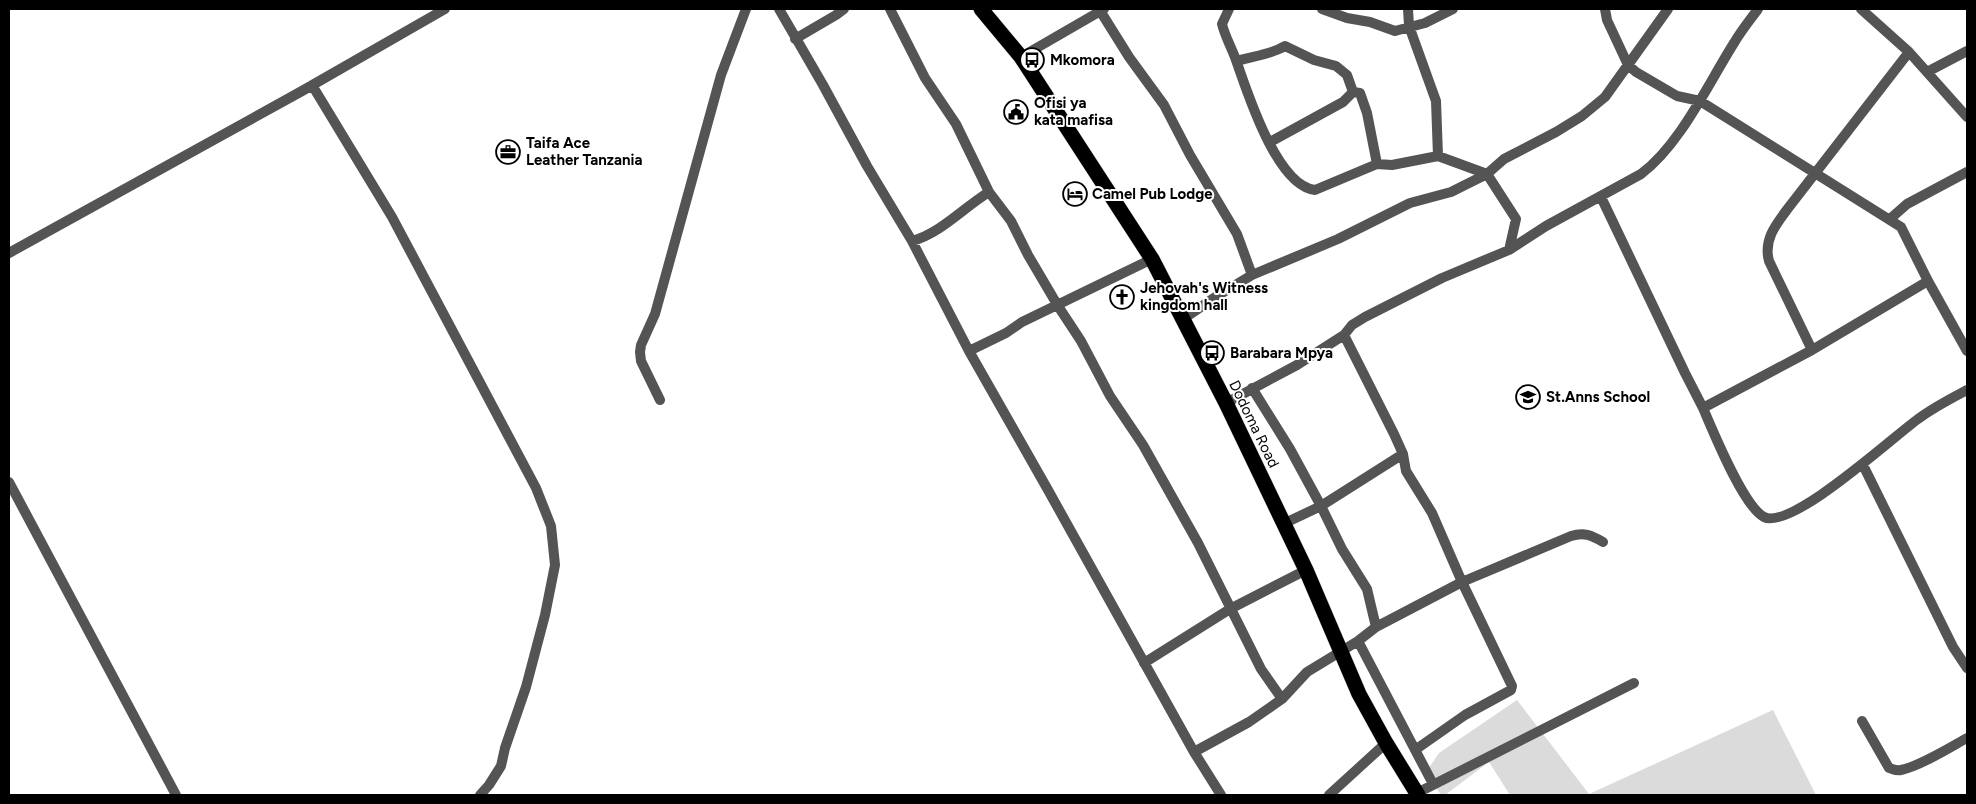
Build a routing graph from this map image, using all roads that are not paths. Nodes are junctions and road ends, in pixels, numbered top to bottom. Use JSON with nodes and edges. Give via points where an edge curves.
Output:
{"nodes":[{"id":1,"x":445,"y":9,"type":"edge"},
{"id":2,"x":746,"y":9,"type":"edge"},
{"id":3,"x":778,"y":9,"type":"edge"},
{"id":4,"x":844,"y":9,"type":"edge"},
{"id":5,"x":890,"y":9,"type":"edge"},
{"id":6,"x":981,"y":9,"type":"edge"},
{"id":7,"x":1101,"y":9,"type":"edge"},
{"id":8,"x":1229,"y":9,"type":"edge"},
{"id":9,"x":1322,"y":9,"type":"edge"},
{"id":10,"x":1408,"y":9,"type":"edge"},
{"id":11,"x":1453,"y":9,"type":"edge"},
{"id":12,"x":1605,"y":9,"type":"edge"},
{"id":13,"x":1668,"y":9,"type":"edge"},
{"id":14,"x":1758,"y":9,"type":"edge"},
{"id":15,"x":1861,"y":9,"type":"edge"},
{"id":16,"x":1409,"y":26,"type":"junction"},
{"id":17,"x":796,"y":39,"type":"junction"},
{"id":18,"x":1967,"y":51,"type":"edge"},
{"id":19,"x":1909,"y":52,"type":"junction"},
{"id":20,"x":1021,"y":56,"type":"junction"},
{"id":21,"x":1237,"y":61,"type":"junction"},
{"id":22,"x":1628,"y":65,"type":"junction"},
{"id":23,"x":1927,"y":72,"type":"junction"},
{"id":24,"x":312,"y":85,"type":"junction"},
{"id":25,"x":1353,"y":92,"type":"junction"},
{"id":26,"x":1700,"y":101,"type":"junction"},
{"id":27,"x":1963,"y":106,"type":"edge"},
{"id":28,"x":1967,"y":117,"type":"edge"},
{"id":29,"x":1270,"y":142,"type":"junction"},
{"id":30,"x":1438,"y":156,"type":"junction"},
{"id":31,"x":1377,"y":164,"type":"junction"},
{"id":32,"x":1816,"y":172,"type":"junction"},
{"id":33,"x":1967,"y":172,"type":"edge"},
{"id":34,"x":1487,"y":174,"type":"junction"},
{"id":35,"x":989,"y":192,"type":"junction"},
{"id":36,"x":1601,"y":196,"type":"junction"},
{"id":37,"x":1890,"y":219,"type":"junction"},
{"id":38,"x":912,"y":242,"type":"junction"},
{"id":39,"x":1509,"y":250,"type":"junction"},
{"id":40,"x":9,"y":253,"type":"edge"},
{"id":41,"x":1152,"y":259,"type":"junction"},
{"id":42,"x":1252,"y":275,"type":"junction"},
{"id":43,"x":1928,"y":282,"type":"junction"},
{"id":44,"x":1058,"y":306,"type":"junction"},
{"id":45,"x":1183,"y":319,"type":"junction"},
{"id":46,"x":1344,"y":335,"type":"junction"},
{"id":47,"x":1812,"y":350,"type":"junction"},
{"id":48,"x":969,"y":351,"type":"junction"},
{"id":49,"x":1967,"y":351,"type":"edge"},
{"id":50,"x":1252,"y":388,"type":"junction"},
{"id":51,"x":1967,"y":390,"type":"edge"},
{"id":52,"x":660,"y":400,"type":"dead end"},
{"id":53,"x":1226,"y":403,"type":"junction"},
{"id":54,"x":1703,"y":408,"type":"junction"},
{"id":55,"x":1403,"y":454,"type":"junction"},
{"id":56,"x":1863,"y":465,"type":"junction"},
{"id":57,"x":9,"y":482,"type":"edge"},
{"id":58,"x":1321,"y":506,"type":"junction"},
{"id":59,"x":1283,"y":524,"type":"junction"},
{"id":60,"x":1603,"y":542,"type":"dead end"},
{"id":61,"x":1306,"y":570,"type":"junction"},
{"id":62,"x":1462,"y":582,"type":"junction"},
{"id":63,"x":1230,"y":608,"type":"junction"},
{"id":64,"x":1376,"y":627,"type":"junction"},
{"id":65,"x":1358,"y":642,"type":"junction"},
{"id":66,"x":1340,"y":652,"type":"junction"},
{"id":67,"x":1144,"y":663,"type":"junction"},
{"id":68,"x":1967,"y":668,"type":"edge"},
{"id":69,"x":1634,"y":683,"type":"dead end"},
{"id":70,"x":1282,"y":699,"type":"junction"},
{"id":71,"x":1862,"y":721,"type":"dead end"},
{"id":72,"x":1967,"y":738,"type":"edge"},
{"id":73,"x":1386,"y":743,"type":"junction"},
{"id":74,"x":1415,"y":750,"type":"junction"},
{"id":75,"x":1194,"y":752,"type":"junction"},
{"id":76,"x":1433,"y":784,"type":"junction"},
{"id":77,"x":1418,"y":794,"type":"edge"},
{"id":78,"x":176,"y":795,"type":"edge"},
{"id":79,"x":480,"y":795,"type":"edge"},
{"id":80,"x":1221,"y":795,"type":"edge"},
{"id":81,"x":1329,"y":795,"type":"edge"}],
"edges":[{"from":1,"to":24,"type":"street"},
{"from":2,"to":52,"type":"street","via":[[721,75],[655,314],[641,345],[641,361]]},
{"from":3,"to":17,"type":"street"},
{"from":4,"to":17,"type":"street"},
{"from":5,"to":35,"type":"street","via":[[925,78],[956,124]]},
{"from":6,"to":20,"type":"highway","name":"Dodoma Road"},
{"from":7,"to":20,"type":"street"},
{"from":7,"to":42,"type":"street","via":[[1164,105],[1237,234]]},
{"from":8,"to":21,"type":"street","via":[[1222,24]]},
{"from":9,"to":16,"type":"street","via":[[1395,31]]},
{"from":10,"to":16,"type":"street"},
{"from":11,"to":16,"type":"street","via":[[1425,23]]},
{"from":12,"to":22,"type":"street"},
{"from":13,"to":22,"type":"street"},
{"from":14,"to":26,"type":"street"},
{"from":15,"to":19,"type":"street"},
{"from":16,"to":30,"type":"street","via":[[1436,101]]},
{"from":17,"to":38,"type":"street"},
{"from":18,"to":23,"type":"street"},
{"from":19,"to":23,"type":"street"},
{"from":19,"to":32,"type":"street"},
{"from":20,"to":41,"type":"highway","name":"Dodoma Road"},
{"from":21,"to":25,"type":"street","via":[[1275,52],[1285,46],[1336,66],[1347,75]]},
{"from":21,"to":29,"type":"street","via":[[1251,104]]},
{"from":22,"to":26,"type":"street","via":[[1677,96]]},
{"from":22,"to":34,"type":"street","via":[[1598,104],[1556,132],[1504,159]]},
{"from":23,"to":27,"type":"street"},
{"from":24,"to":40,"type":"street"},
{"from":24,"to":79,"type":"street","via":[[392,218],[536,488],[551,526],[555,565],[545,615],[501,766]]},
{"from":25,"to":29,"type":"street","via":[[1343,102]]},
{"from":25,"to":31,"type":"street","via":[[1360,93],[1367,113]]},
{"from":26,"to":32,"type":"street"},
{"from":26,"to":36,"type":"street","via":[[1652,166]]},
{"from":27,"to":28,"type":"street"},
{"from":29,"to":31,"type":"street","via":[[1293,178],[1310,189],[1326,186]]},
{"from":30,"to":31,"type":"street","via":[[1392,165]]},
{"from":30,"to":34,"type":"street"},
{"from":32,"to":37,"type":"street"},
{"from":32,"to":47,"type":"street","via":[[1771,231],[1767,256]]},
{"from":33,"to":37,"type":"street","via":[[1907,204]]},
{"from":34,"to":39,"type":"street","via":[[1516,219]]},
{"from":34,"to":42,"type":"street","via":[[1451,192],[1410,203],[1338,239]]},
{"from":35,"to":38,"type":"street","via":[[936,231]]},
{"from":35,"to":44,"type":"street","via":[[1011,221]]},
{"from":36,"to":39,"type":"street"},
{"from":36,"to":54,"type":"street"},
{"from":37,"to":43,"type":"street","via":[[1901,227]]},
{"from":38,"to":48,"type":"street"},
{"from":39,"to":46,"type":"street","via":[[1442,278],[1365,317]]},
{"from":41,"to":44,"type":"street"},
{"from":41,"to":45,"type":"highway","name":"Dodoma Road"},
{"from":42,"to":45,"type":"street"},
{"from":43,"to":47,"type":"street"},
{"from":43,"to":49,"type":"street"},
{"from":44,"to":48,"type":"street"},
{"from":44,"to":63,"type":"street","via":[[1165,485]]},
{"from":45,"to":53,"type":"highway","name":"Dodoma Road"},
{"from":46,"to":50,"type":"street","via":[[1297,365]]},
{"from":46,"to":55,"type":"street"},
{"from":47,"to":54,"type":"street"},
{"from":48,"to":67,"type":"street"},
{"from":50,"to":53,"type":"street"},
{"from":50,"to":58,"type":"street"},
{"from":51,"to":56,"type":"street","via":[[1919,418]]},
{"from":53,"to":59,"type":"highway","name":"Dodoma Road"},
{"from":54,"to":56,"type":"street","via":[[1742,489],[1756,510],[1766,518],[1778,518],[1807,504]]},
{"from":55,"to":58,"type":"street"},
{"from":55,"to":62,"type":"street","via":[[1406,471],[1432,513]]},
{"from":56,"to":68,"type":"street","via":[[1953,647]]},
{"from":57,"to":78,"type":"street"},
{"from":58,"to":59,"type":"street"},
{"from":58,"to":64,"type":"street","via":[[1367,589]]},
{"from":59,"to":61,"type":"highway","name":"Dodoma Road"},
{"from":60,"to":62,"type":"street","via":[[1581,533]]},
{"from":61,"to":63,"type":"street"},
{"from":61,"to":66,"type":"highway","name":"Dodoma Road"},
{"from":62,"to":64,"type":"street"},
{"from":62,"to":74,"type":"street","via":[[1512,686],[1511,690],[1465,715]]},
{"from":63,"to":67,"type":"street"},
{"from":63,"to":70,"type":"street","via":[[1261,669]]},
{"from":64,"to":65,"type":"street"},
{"from":65,"to":66,"type":"street"},
{"from":65,"to":74,"type":"street"},
{"from":66,"to":70,"type":"street","via":[[1307,672]]},
{"from":66,"to":73,"type":"highway","name":"Dodoma Road"},
{"from":67,"to":75,"type":"street"},
{"from":69,"to":76,"type":"street"},
{"from":70,"to":75,"type":"street","via":[[1249,722]]},
{"from":71,"to":72,"type":"street","via":[[1889,768],[1895,770],[1922,761]]},
{"from":73,"to":77,"type":"highway","name":"Dodoma Road"},
{"from":73,"to":81,"type":"street"},
{"from":74,"to":76,"type":"street"},
{"from":75,"to":80,"type":"street"},
{"from":76,"to":77,"type":"street"}]}
